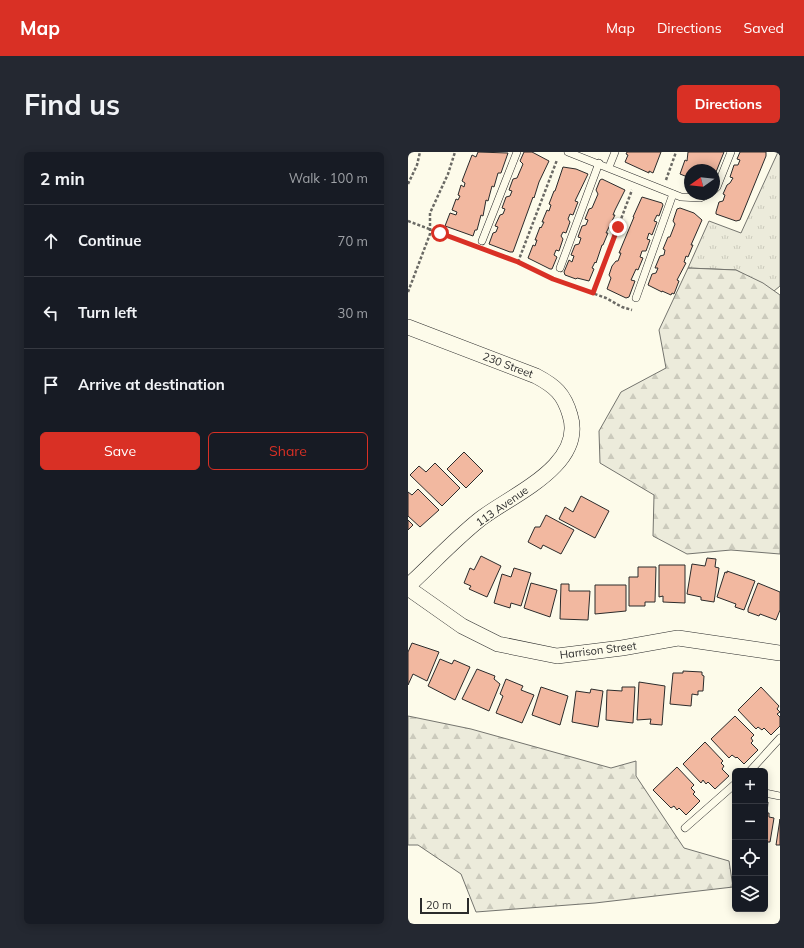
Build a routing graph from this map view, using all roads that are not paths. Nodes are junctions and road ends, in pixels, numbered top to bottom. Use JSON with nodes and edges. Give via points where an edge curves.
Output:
{"nodes":[{"id":1,"x":517,"y":152,"type":"edge"},
{"id":2,"x":568,"y":152,"type":"edge"},
{"id":3,"x":615,"y":152,"type":"edge"},
{"id":4,"x":731,"y":152,"type":"edge"},
{"id":5,"x":599,"y":164,"type":"junction"},
{"id":6,"x":609,"y":167,"type":"junction"},
{"id":7,"x":720,"y":180,"type":"edge"},
{"id":8,"x":673,"y":194,"type":"junction"},
{"id":9,"x":684,"y":197,"type":"edge"},
{"id":10,"x":482,"y":245,"type":"road end"},
{"id":11,"x":560,"y":268,"type":"dead end"},
{"id":12,"x":636,"y":298,"type":"road end"},
{"id":13,"x":408,"y":327,"type":"edge"},
{"id":14,"x":571,"y":438,"type":"joint"},
{"id":15,"x":408,"y":587,"type":"edge"},
{"id":16,"x":780,"y":654,"type":"edge"},
{"id":17,"x":780,"y":738,"type":"edge"},
{"id":18,"x":753,"y":768,"type":"edge"},
{"id":19,"x":732,"y":787,"type":"edge"},
{"id":20,"x":768,"y":794,"type":"edge"},
{"id":21,"x":780,"y":796,"type":"edge"},
{"id":22,"x":685,"y":828,"type":"dead end"}],
"edges":[{"from":1,"to":10,"type":"lane"},
{"from":2,"to":5,"type":"lane"},
{"from":3,"to":6,"type":"lane"},
{"from":4,"to":7,"type":"lane"},
{"from":5,"to":6,"type":"lane"},
{"from":5,"to":11,"type":"lane"},
{"from":6,"to":8,"type":"lane"},
{"from":8,"to":9,"type":"lane"},
{"from":8,"to":12,"type":"lane"},
{"from":13,"to":14,"type":"street","name":"230 Street","via":[[536,376],[553,385],[566,402],[572,420]]},
{"from":14,"to":15,"type":"street","name":"113 Avenue","via":[[565,452],[551,470],[480,520]]},
{"from":15,"to":16,"type":"street","name":"Harrison Street","via":[[462,626],[498,644],[557,656],[678,638]]},
{"from":17,"to":18,"type":"lane"},
{"from":19,"to":22,"type":"lane"},
{"from":20,"to":21,"type":"lane"}]}
